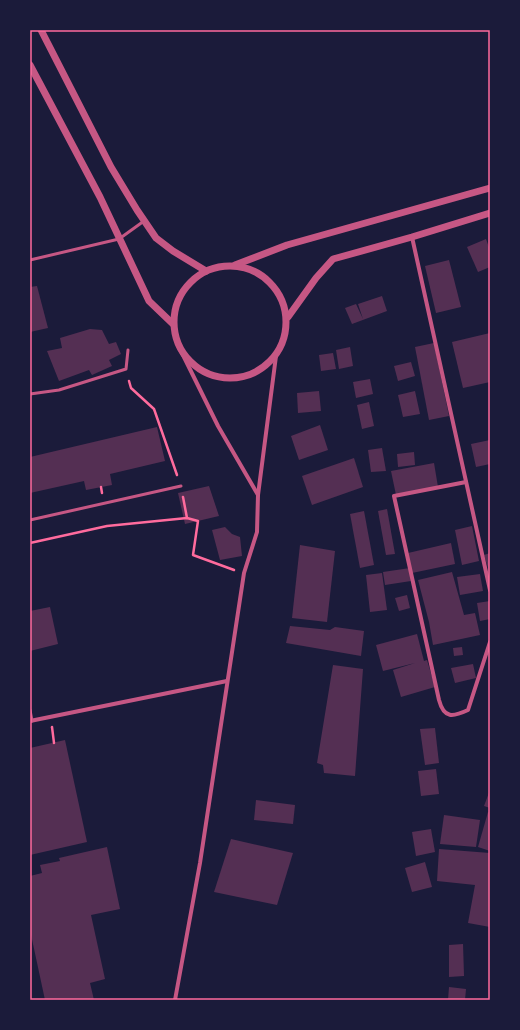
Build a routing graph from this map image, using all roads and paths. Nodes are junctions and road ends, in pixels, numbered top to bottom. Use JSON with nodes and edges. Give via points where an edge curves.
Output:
{"nodes":[{"id":1,"x":41,"y":30,"type":"edge"},
{"id":2,"x":30,"y":65,"type":"edge"},
{"id":3,"x":490,"y":188,"type":"edge"},
{"id":4,"x":490,"y":213,"type":"edge"},
{"id":5,"x":144,"y":221,"type":"junction"},
{"id":6,"x":412,"y":237,"type":"junction"},
{"id":7,"x":119,"y":239,"type":"junction"},
{"id":8,"x":30,"y":260,"type":"edge"},
{"id":9,"x":235,"y":266,"type":"junction"},
{"id":10,"x":206,"y":271,"type":"junction"},
{"id":11,"x":288,"y":317,"type":"junction"},
{"id":12,"x":173,"y":324,"type":"junction"},
{"id":13,"x":178,"y":345,"type":"junction"},
{"id":14,"x":128,"y":350,"type":"dead end"},
{"id":15,"x":276,"y":356,"type":"junction"},
{"id":16,"x":126,"y":369,"type":"junction"},
{"id":17,"x":30,"y":394,"type":"edge"},
{"id":18,"x":466,"y":482,"type":"junction"},
{"id":19,"x":181,"y":486,"type":"junction"},
{"id":20,"x":258,"y":495,"type":"junction"},
{"id":21,"x":187,"y":518,"type":"junction"},
{"id":22,"x":30,"y":520,"type":"edge"},
{"id":23,"x":30,"y":543,"type":"edge"},
{"id":24,"x":244,"y":573,"type":"junction"},
{"id":25,"x":490,"y":590,"type":"edge"},
{"id":26,"x":490,"y":642,"type":"edge"},
{"id":27,"x":227,"y":681,"type":"junction"},
{"id":28,"x":30,"y":710,"type":"edge"},
{"id":29,"x":31,"y":721,"type":"edge"},
{"id":30,"x":175,"y":1000,"type":"edge"}],
"edges":[{"from":1,"to":5,"type":"street","via":[[110,167]]},
{"from":2,"to":7,"type":"street","via":[[100,197]]},
{"from":3,"to":9,"type":"street","via":[[287,245]]},
{"from":4,"to":6,"type":"street"},
{"from":5,"to":7,"type":"lane"},
{"from":5,"to":10,"type":"street","via":[[156,238]]},
{"from":6,"to":11,"type":"street","via":[[333,259]]},
{"from":6,"to":18,"type":"street"},
{"from":7,"to":8,"type":"lane"},
{"from":7,"to":12,"type":"street","via":[[149,301]]},
{"from":9,"to":10,"type":"street","via":[[220,266]]},
{"from":9,"to":11,"type":"street","via":[[257,272],[275,287]]},
{"from":10,"to":12,"type":"street","via":[[188,284],[176,302]]},
{"from":11,"to":15,"type":"street","via":[[287,333]]},
{"from":12,"to":13,"type":"street"},
{"from":13,"to":15,"type":"street","via":[[191,364],[212,376],[236,379],[258,372]]},
{"from":13,"to":20,"type":"street","via":[[218,426]]},
{"from":14,"to":16,"type":"lane"},
{"from":15,"to":20,"type":"street"},
{"from":16,"to":17,"type":"lane","via":[[59,390]]},
{"from":16,"to":19,"type":"path","via":[[131,388],[154,409]]},
{"from":18,"to":25,"type":"street"},
{"from":18,"to":26,"type":"street","via":[[394,496],[439,700],[441,708],[446,713],[456,715],[468,710]]},
{"from":19,"to":21,"type":"path"},
{"from":19,"to":22,"type":"lane"},
{"from":20,"to":24,"type":"street","via":[[257,532]]},
{"from":21,"to":23,"type":"path","via":[[107,526]]},
{"from":21,"to":24,"type":"path","via":[[198,521],[193,555]]},
{"from":24,"to":27,"type":"street"},
{"from":27,"to":29,"type":"street"},
{"from":27,"to":30,"type":"street","via":[[200,863]]},
{"from":28,"to":29,"type":"lane"}]}
